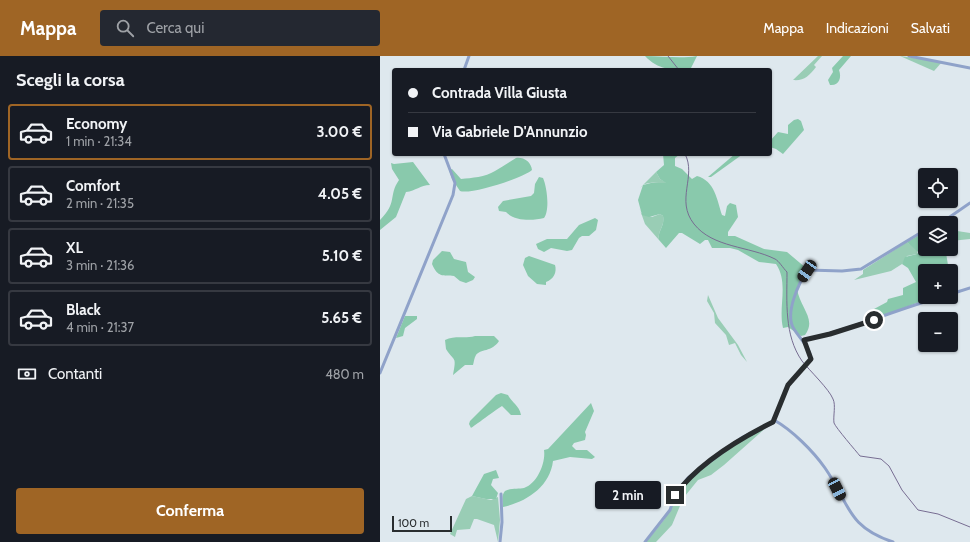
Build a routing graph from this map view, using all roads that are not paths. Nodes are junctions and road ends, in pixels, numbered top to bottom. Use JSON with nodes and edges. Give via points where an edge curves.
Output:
{"nodes":[{"id":1,"x":468,"y":56,"type":"edge"},
{"id":2,"x":909,"y":56,"type":"edge"},
{"id":3,"x":465,"y":68,"type":"edge"},
{"id":4,"x":970,"y":68,"type":"edge"},
{"id":5,"x":445,"y":156,"type":"edge"},
{"id":6,"x":970,"y":203,"type":"edge"},
{"id":7,"x":951,"y":216,"type":"edge"},
{"id":8,"x":918,"y":234,"type":"edge"},
{"id":9,"x":970,"y":288,"type":"edge"},
{"id":10,"x":958,"y":292,"type":"edge"},
{"id":11,"x":918,"y":303,"type":"edge"},
{"id":12,"x":804,"y":340,"type":"junction"},
{"id":13,"x":380,"y":373,"type":"edge"},
{"id":14,"x":774,"y":420,"type":"junction"},
{"id":15,"x":501,"y":494,"type":"dead end"},
{"id":16,"x":500,"y":542,"type":"edge"},
{"id":17,"x":645,"y":542,"type":"edge"},
{"id":18,"x":893,"y":542,"type":"edge"}],
"edges":[{"from":1,"to":3,"type":"street"},
{"from":2,"to":4,"type":"street"},
{"from":5,"to":13,"type":"street","via":[[455,183],[453,195]]},
{"from":6,"to":7,"type":"street"},
{"from":8,"to":12,"type":"street","via":[[861,269],[808,270],[798,285],[791,316],[793,328]]},
{"from":9,"to":10,"type":"street"},
{"from":11,"to":12,"type":"street","via":[[862,325]]},
{"from":12,"to":14,"type":"street","via":[[811,359],[788,385]]},
{"from":14,"to":17,"type":"street","via":[[743,437],[688,478],[675,495],[670,510]]},
{"from":14,"to":18,"type":"street","via":[[796,434],[824,466],[858,523],[878,537]]},
{"from":15,"to":16,"type":"street"}]}
